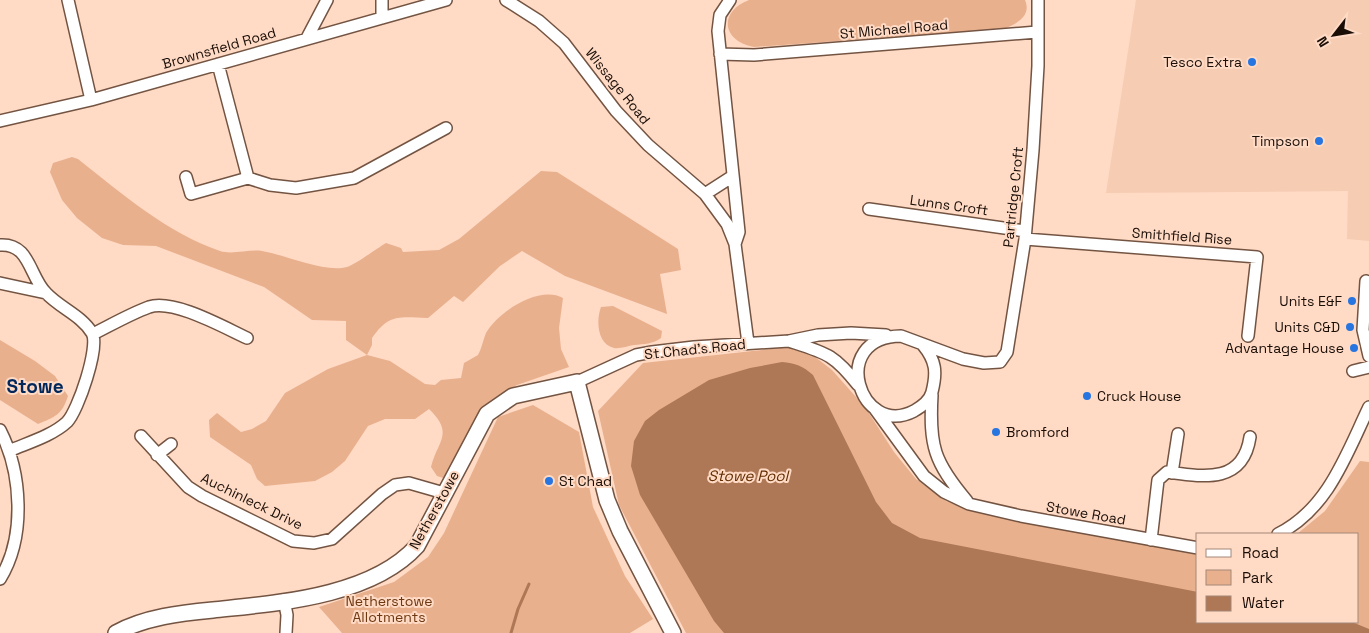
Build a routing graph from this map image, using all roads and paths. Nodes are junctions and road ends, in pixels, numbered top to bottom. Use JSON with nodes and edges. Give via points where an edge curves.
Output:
{"nodes":[{"id":1,"x":68,"y":0,"type":"edge"},
{"id":2,"x":327,"y":0,"type":"edge"},
{"id":3,"x":382,"y":0,"type":"edge"},
{"id":4,"x":446,"y":0,"type":"edge"},
{"id":5,"x":506,"y":0,"type":"edge"},
{"id":6,"x":1038,"y":0,"type":"edge"},
{"id":7,"x":727,"y":1,"type":"edge"},
{"id":8,"x":382,"y":18,"type":"junction"},
{"id":9,"x":1037,"y":32,"type":"junction"},
{"id":10,"x":307,"y":38,"type":"junction"},
{"id":11,"x":720,"y":54,"type":"junction"},
{"id":12,"x":218,"y":64,"type":"junction"},
{"id":13,"x":91,"y":100,"type":"junction"},
{"id":14,"x":0,"y":121,"type":"edge"},
{"id":15,"x":446,"y":128,"type":"dead end"},
{"id":16,"x":733,"y":176,"type":"junction"},
{"id":17,"x":186,"y":177,"type":"dead end"},
{"id":18,"x":248,"y":178,"type":"junction"},
{"id":19,"x":705,"y":194,"type":"junction"},
{"id":20,"x":869,"y":209,"type":"dead end"},
{"id":21,"x":1025,"y":235,"type":"junction"},
{"id":22,"x":735,"y":244,"type":"junction"},
{"id":23,"x":0,"y":245,"type":"edge"},
{"id":24,"x":1366,"y":281,"type":"dead end"},
{"id":25,"x":0,"y":284,"type":"edge"},
{"id":26,"x":46,"y":293,"type":"junction"},
{"id":27,"x":93,"y":334,"type":"junction"},
{"id":28,"x":891,"y":336,"type":"junction"},
{"id":29,"x":1248,"y":336,"type":"dead end"},
{"id":30,"x":247,"y":338,"type":"dead end"},
{"id":31,"x":789,"y":341,"type":"junction"},
{"id":32,"x":748,"y":343,"type":"junction"},
{"id":33,"x":923,"y":345,"type":"junction"},
{"id":34,"x":1369,"y":356,"type":"edge"},
{"id":35,"x":963,"y":359,"type":"junction"},
{"id":36,"x":1369,"y":367,"type":"edge"},
{"id":37,"x":1353,"y":371,"type":"dead end"},
{"id":38,"x":936,"y":374,"type":"junction"},
{"id":39,"x":577,"y":382,"type":"junction"},
{"id":40,"x":859,"y":387,"type":"junction"},
{"id":41,"x":932,"y":395,"type":"junction"},
{"id":42,"x":874,"y":408,"type":"junction"},
{"id":43,"x":1369,"y":408,"type":"edge"},
{"id":44,"x":0,"y":430,"type":"edge"},
{"id":45,"x":1178,"y":434,"type":"dead end"},
{"id":46,"x":141,"y":436,"type":"dead end"},
{"id":47,"x":1250,"y":436,"type":"dead end"},
{"id":48,"x":171,"y":444,"type":"dead end"},
{"id":49,"x":9,"y":451,"type":"junction"},
{"id":50,"x":157,"y":455,"type":"junction"},
{"id":51,"x":1172,"y":473,"type":"junction"},
{"id":52,"x":444,"y":493,"type":"junction"},
{"id":53,"x":969,"y":504,"type":"junction"},
{"id":54,"x":1280,"y":533,"type":"edge"},
{"id":55,"x":1151,"y":540,"type":"junction"},
{"id":56,"x":1196,"y":548,"type":"edge"},
{"id":57,"x":6,"y":553,"type":"edge"},
{"id":58,"x":0,"y":579,"type":"edge"},
{"id":59,"x":284,"y":600,"type":"junction"},
{"id":60,"x":116,"y":633,"type":"edge"},
{"id":61,"x":286,"y":633,"type":"edge"},
{"id":62,"x":673,"y":633,"type":"edge"}],
"edges":[{"from":1,"to":13,"type":"street"},
{"from":2,"to":10,"type":"street"},
{"from":3,"to":8,"type":"street"},
{"from":4,"to":8,"type":"street","name":"Brownsfield Road"},
{"from":5,"to":19,"type":"street","name":"Wissage Road","via":[[539,21],[564,43],[616,111],[648,145]]},
{"from":6,"to":9,"type":"street"},
{"from":7,"to":11,"type":"street","via":[[720,15]]},
{"from":8,"to":10,"type":"street","name":"Brownsfield Road"},
{"from":9,"to":11,"type":"street","name":"St Michael Road","via":[[754,55]]},
{"from":9,"to":21,"type":"street","name":"Partridge Croft","via":[[1034,132]]},
{"from":10,"to":12,"type":"street","name":"Brownsfield Road"},
{"from":11,"to":16,"type":"street"},
{"from":12,"to":13,"type":"street","name":"Brownsfield Road"},
{"from":12,"to":18,"type":"street"},
{"from":13,"to":14,"type":"street","name":"Brownsfield Road"},
{"from":15,"to":18,"type":"street","via":[[354,178],[296,188]]},
{"from":16,"to":19,"type":"street"},
{"from":16,"to":22,"type":"street","via":[[739,232]]},
{"from":17,"to":18,"type":"street","via":[[191,194]]},
{"from":19,"to":22,"type":"street","name":"Wissage Road","via":[[727,224]]},
{"from":20,"to":21,"type":"street","name":"Lunns Croft"},
{"from":21,"to":29,"type":"street","name":"Smithfield Rise","via":[[1257,256]]},
{"from":21,"to":35,"type":"street","name":"Partridge Croft","via":[[1006,352],[1000,362]]},
{"from":22,"to":32,"type":"street"},
{"from":23,"to":26,"type":"street","via":[[10,244],[19,248]]},
{"from":24,"to":34,"type":"street","via":[[1363,330]]},
{"from":25,"to":26,"type":"street"},
{"from":26,"to":27,"type":"street","via":[[85,323]]},
{"from":27,"to":30,"type":"street","via":[[150,307],[163,305],[195,314]]},
{"from":27,"to":49,"type":"street","via":[[92,356],[76,409],[66,422]]},
{"from":28,"to":31,"type":"street","name":"St Chad's Road","via":[[852,332]]},
{"from":28,"to":33,"type":"street","via":[[914,339]]},
{"from":28,"to":40,"type":"street","via":[[878,340],[865,351],[857,374]]},
{"from":31,"to":32,"type":"street","name":"St Chad's Road"},
{"from":31,"to":40,"type":"street","name":"St Chad's Road","via":[[825,353],[842,364]]},
{"from":32,"to":39,"type":"street","name":"St Chad's Road","via":[[636,355]]},
{"from":33,"to":35,"type":"street"},
{"from":33,"to":38,"type":"street","via":[[931,355]]},
{"from":35,"to":38,"type":"street","via":[[948,362]]},
{"from":36,"to":37,"type":"street"},
{"from":38,"to":41,"type":"street"},
{"from":39,"to":52,"type":"street","name":"Netherstowe","via":[[513,396],[487,414]]},
{"from":39,"to":62,"type":"street","via":[[607,500]]},
{"from":40,"to":42,"type":"street"},
{"from":41,"to":42,"type":"street","via":[[910,413],[887,414]]},
{"from":41,"to":53,"type":"street","via":[[931,438],[937,460]]},
{"from":42,"to":53,"type":"street","name":"Stowe Road","via":[[924,476],[944,492]]},
{"from":43,"to":54,"type":"street","via":[[1323,498],[1293,527]]},
{"from":44,"to":49,"type":"street"},
{"from":45,"to":51,"type":"street"},
{"from":46,"to":50,"type":"street","name":"Auchinleck Drive"},
{"from":47,"to":51,"type":"street","via":[[1248,453],[1235,467],[1214,476]]},
{"from":48,"to":50,"type":"street"},
{"from":49,"to":57,"type":"street","via":[[18,505]]},
{"from":50,"to":52,"type":"street","name":"Auchinleck Drive","via":[[202,496],[293,541],[314,543],[332,539],[395,485],[409,482]]},
{"from":51,"to":55,"type":"street","via":[[1167,472],[1158,480]]},
{"from":52,"to":59,"type":"street","name":"Netherstowe","via":[[427,529],[408,557],[370,579],[334,592]]},
{"from":53,"to":55,"type":"street","name":"Stowe Road"},
{"from":55,"to":56,"type":"street","name":"Stowe Road"},
{"from":57,"to":58,"type":"street"},
{"from":59,"to":60,"type":"street","name":"Netherstowe","via":[[172,614]]},
{"from":59,"to":61,"type":"street"}]}
